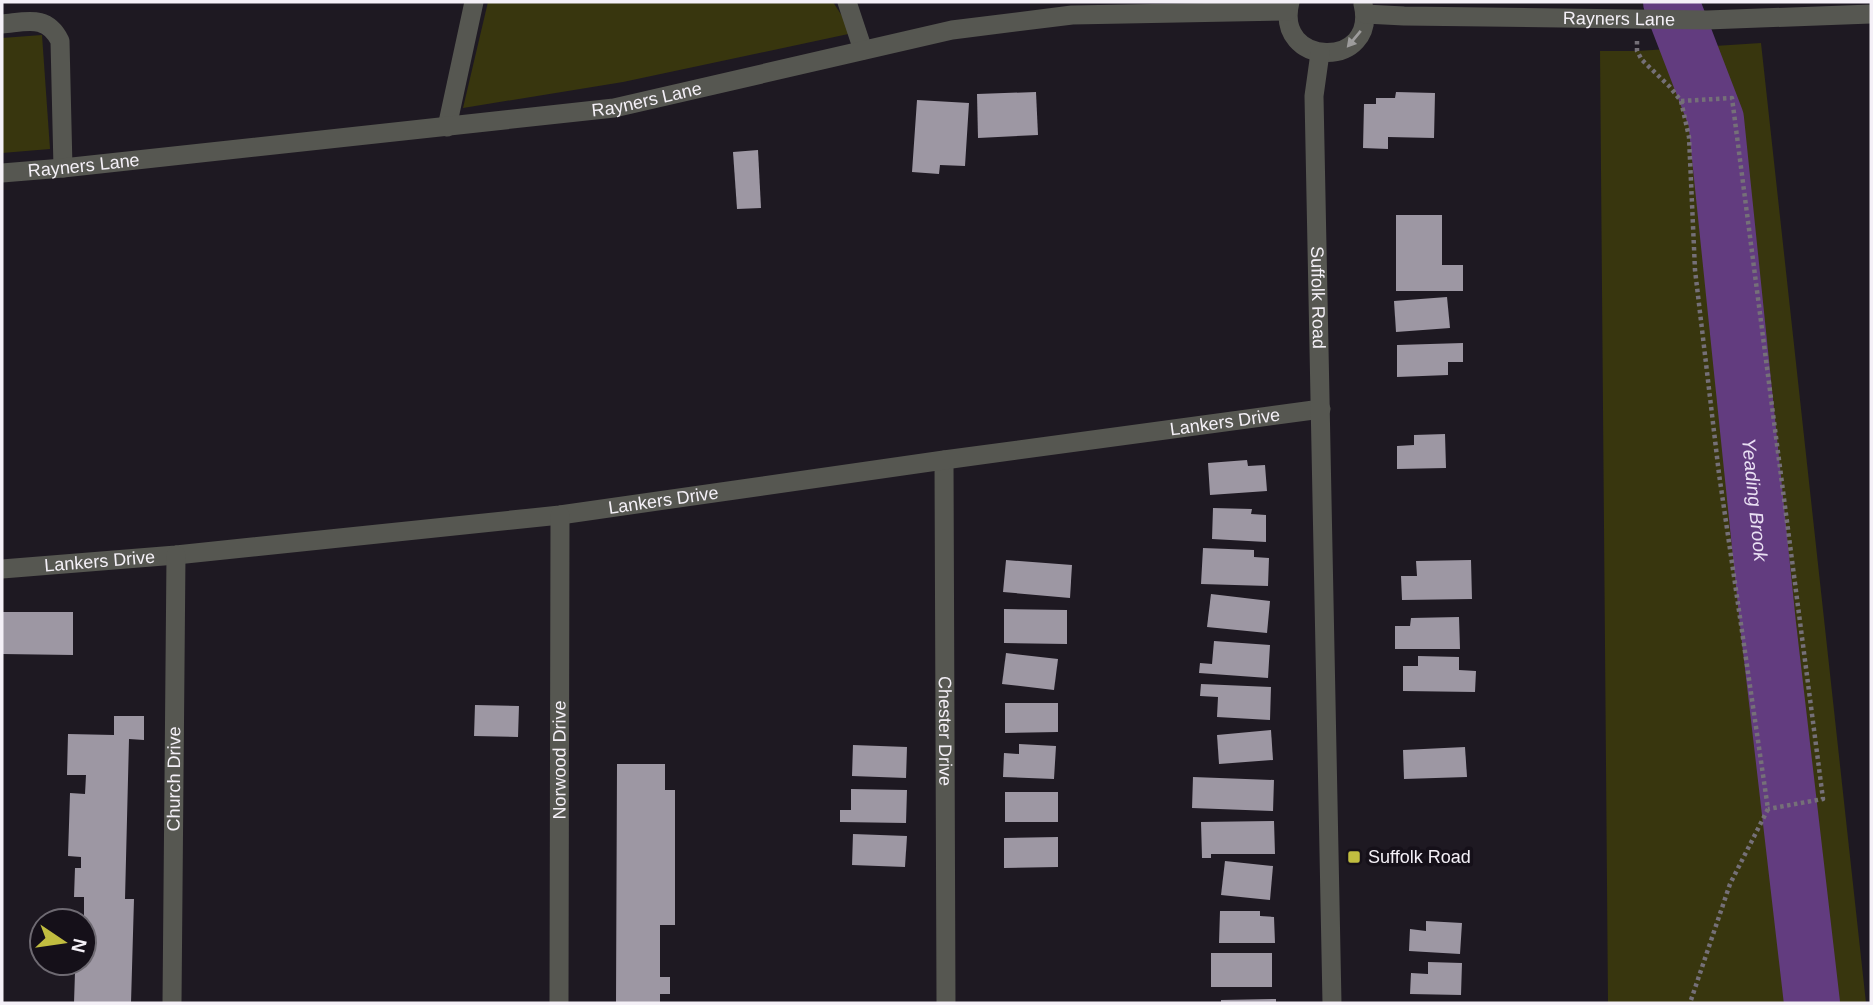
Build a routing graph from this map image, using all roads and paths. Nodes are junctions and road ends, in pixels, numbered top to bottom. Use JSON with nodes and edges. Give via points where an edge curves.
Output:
{"nodes":[{"id":1,"x":474,"y":2,"type":"edge"},
{"id":2,"x":847,"y":2,"type":"edge"},
{"id":3,"x":1230,"y":7,"type":"edge"},
{"id":4,"x":1289,"y":7,"type":"edge"},
{"id":5,"x":1364,"y":8,"type":"edge"},
{"id":6,"x":1440,"y":9,"type":"edge"},
{"id":7,"x":1871,"y":15,"type":"edge"},
{"id":8,"x":2,"y":24,"type":"edge"},
{"id":9,"x":1637,"y":46,"type":"dead end"},
{"id":10,"x":863,"y":50,"type":"junction"},
{"id":11,"x":1320,"y":53,"type":"junction"},
{"id":12,"x":1682,"y":101,"type":"junction"},
{"id":13,"x":447,"y":127,"type":"junction"},
{"id":14,"x":63,"y":168,"type":"junction"},
{"id":15,"x":2,"y":173,"type":"edge"},
{"id":16,"x":1321,"y":409,"type":"junction"},
{"id":17,"x":944,"y":460,"type":"junction"},
{"id":18,"x":560,"y":515,"type":"junction"},
{"id":19,"x":176,"y":555,"type":"junction"},
{"id":20,"x":2,"y":569,"type":"edge"},
{"id":21,"x":1768,"y":809,"type":"junction"},
{"id":22,"x":172,"y":1003,"type":"edge"},
{"id":23,"x":559,"y":1003,"type":"edge"},
{"id":24,"x":946,"y":1003,"type":"edge"},
{"id":25,"x":1332,"y":1003,"type":"edge"},
{"id":26,"x":1690,"y":1003,"type":"edge"}],
"edges":[{"from":1,"to":13,"type":"street"},
{"from":2,"to":10,"type":"street"},
{"from":3,"to":4,"type":"street","name":"Rayners Lane"},
{"from":3,"to":10,"type":"street","name":"Rayners Lane","via":[[1072,15],[952,30]]},
{"from":4,"to":11,"type":"street","name":"Rayners Lane","via":[[1296,39]]},
{"from":5,"to":6,"type":"street","name":"Rayners Lane"},
{"from":5,"to":11,"type":"street","name":"Rayners Lane","one_way":true,"via":[[1362,29],[1353,44],[1337,53]]},
{"from":6,"to":7,"type":"street","name":"Rayners Lane","via":[[1669,20]]},
{"from":8,"to":14,"type":"street","via":[[45,23],[60,41]]},
{"from":9,"to":12,"type":"path","via":[[1642,60]]},
{"from":10,"to":13,"type":"street","name":"Rayners Lane","via":[[614,108]]},
{"from":11,"to":16,"type":"street","name":"Suffolk Road","via":[[1314,96]]},
{"from":12,"to":21,"type":"path","via":[[1689,137],[1695,270],[1718,474]]},
{"from":12,"to":21,"type":"path","via":[[1732,98],[1823,799]]},
{"from":13,"to":14,"type":"street","name":"Rayners Lane"},
{"from":14,"to":15,"type":"street","name":"Rayners Lane"},
{"from":16,"to":17,"type":"street","name":"Lankers Drive"},
{"from":16,"to":25,"type":"street","name":"Suffolk Road"},
{"from":17,"to":18,"type":"street","name":"Lankers Drive"},
{"from":17,"to":24,"type":"street","name":"Chester Drive"},
{"from":18,"to":19,"type":"street","name":"Lankers Drive"},
{"from":18,"to":23,"type":"street","name":"Norwood Drive"},
{"from":19,"to":20,"type":"street","name":"Lankers Drive"},
{"from":19,"to":22,"type":"street","name":"Church Drive"},
{"from":21,"to":26,"type":"path","via":[[1730,884]]}]}
